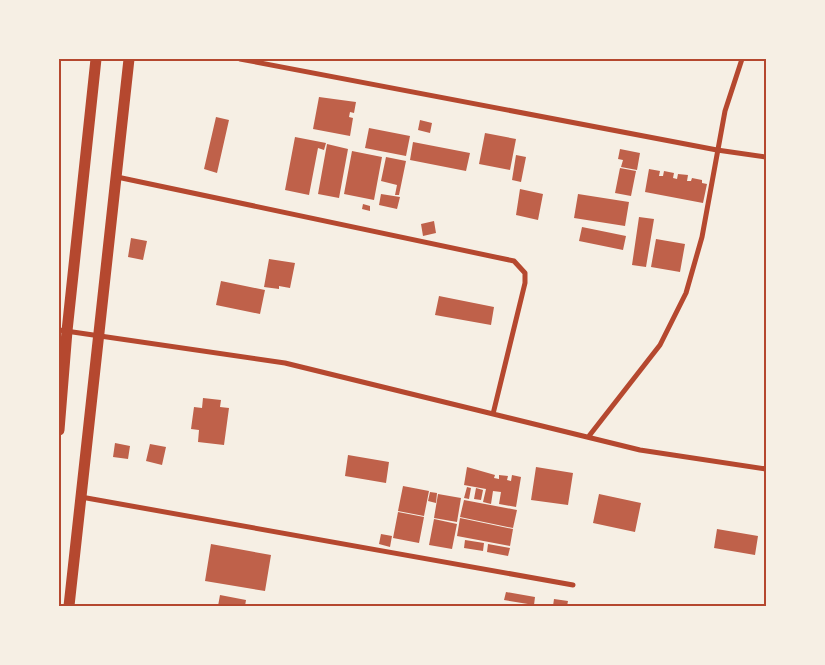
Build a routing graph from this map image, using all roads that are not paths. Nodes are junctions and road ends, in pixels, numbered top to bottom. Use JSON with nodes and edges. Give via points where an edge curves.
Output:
{"nodes":[{"id":1,"x":96,"y":59,"type":"edge"},
{"id":2,"x":129,"y":59,"type":"edge"},
{"id":3,"x":240,"y":59,"type":"edge"},
{"id":4,"x":742,"y":59,"type":"edge"},
{"id":5,"x":717,"y":150,"type":"junction"},
{"id":6,"x":766,"y":157,"type":"edge"},
{"id":7,"x":115,"y":177,"type":"junction"},
{"id":8,"x":63,"y":330,"type":"edge"},
{"id":9,"x":97,"y":336,"type":"junction"},
{"id":10,"x":493,"y":414,"type":"junction"},
{"id":11,"x":59,"y":430,"type":"edge"},
{"id":12,"x":589,"y":436,"type":"junction"},
{"id":13,"x":766,"y":469,"type":"edge"},
{"id":14,"x":80,"y":496,"type":"junction"},
{"id":15,"x":573,"y":585,"type":"dead end"},
{"id":16,"x":69,"y":606,"type":"edge"}],
"edges":[{"from":1,"to":8,"type":"highway"},
{"from":2,"to":7,"type":"highway"},
{"from":3,"to":5,"type":"street"},
{"from":4,"to":5,"type":"street","via":[[725,110]]},
{"from":5,"to":6,"type":"street"},
{"from":5,"to":12,"type":"street","via":[[702,237],[686,293],[660,345]]},
{"from":7,"to":9,"type":"highway"},
{"from":7,"to":10,"type":"street","via":[[514,261],[525,273],[525,283]]},
{"from":8,"to":9,"type":"street"},
{"from":8,"to":11,"type":"highway"},
{"from":9,"to":10,"type":"street","via":[[285,363]]},
{"from":9,"to":14,"type":"highway"},
{"from":10,"to":12,"type":"street"},
{"from":12,"to":13,"type":"street","via":[[640,450]]},
{"from":14,"to":15,"type":"street"},
{"from":14,"to":16,"type":"highway"}]}
